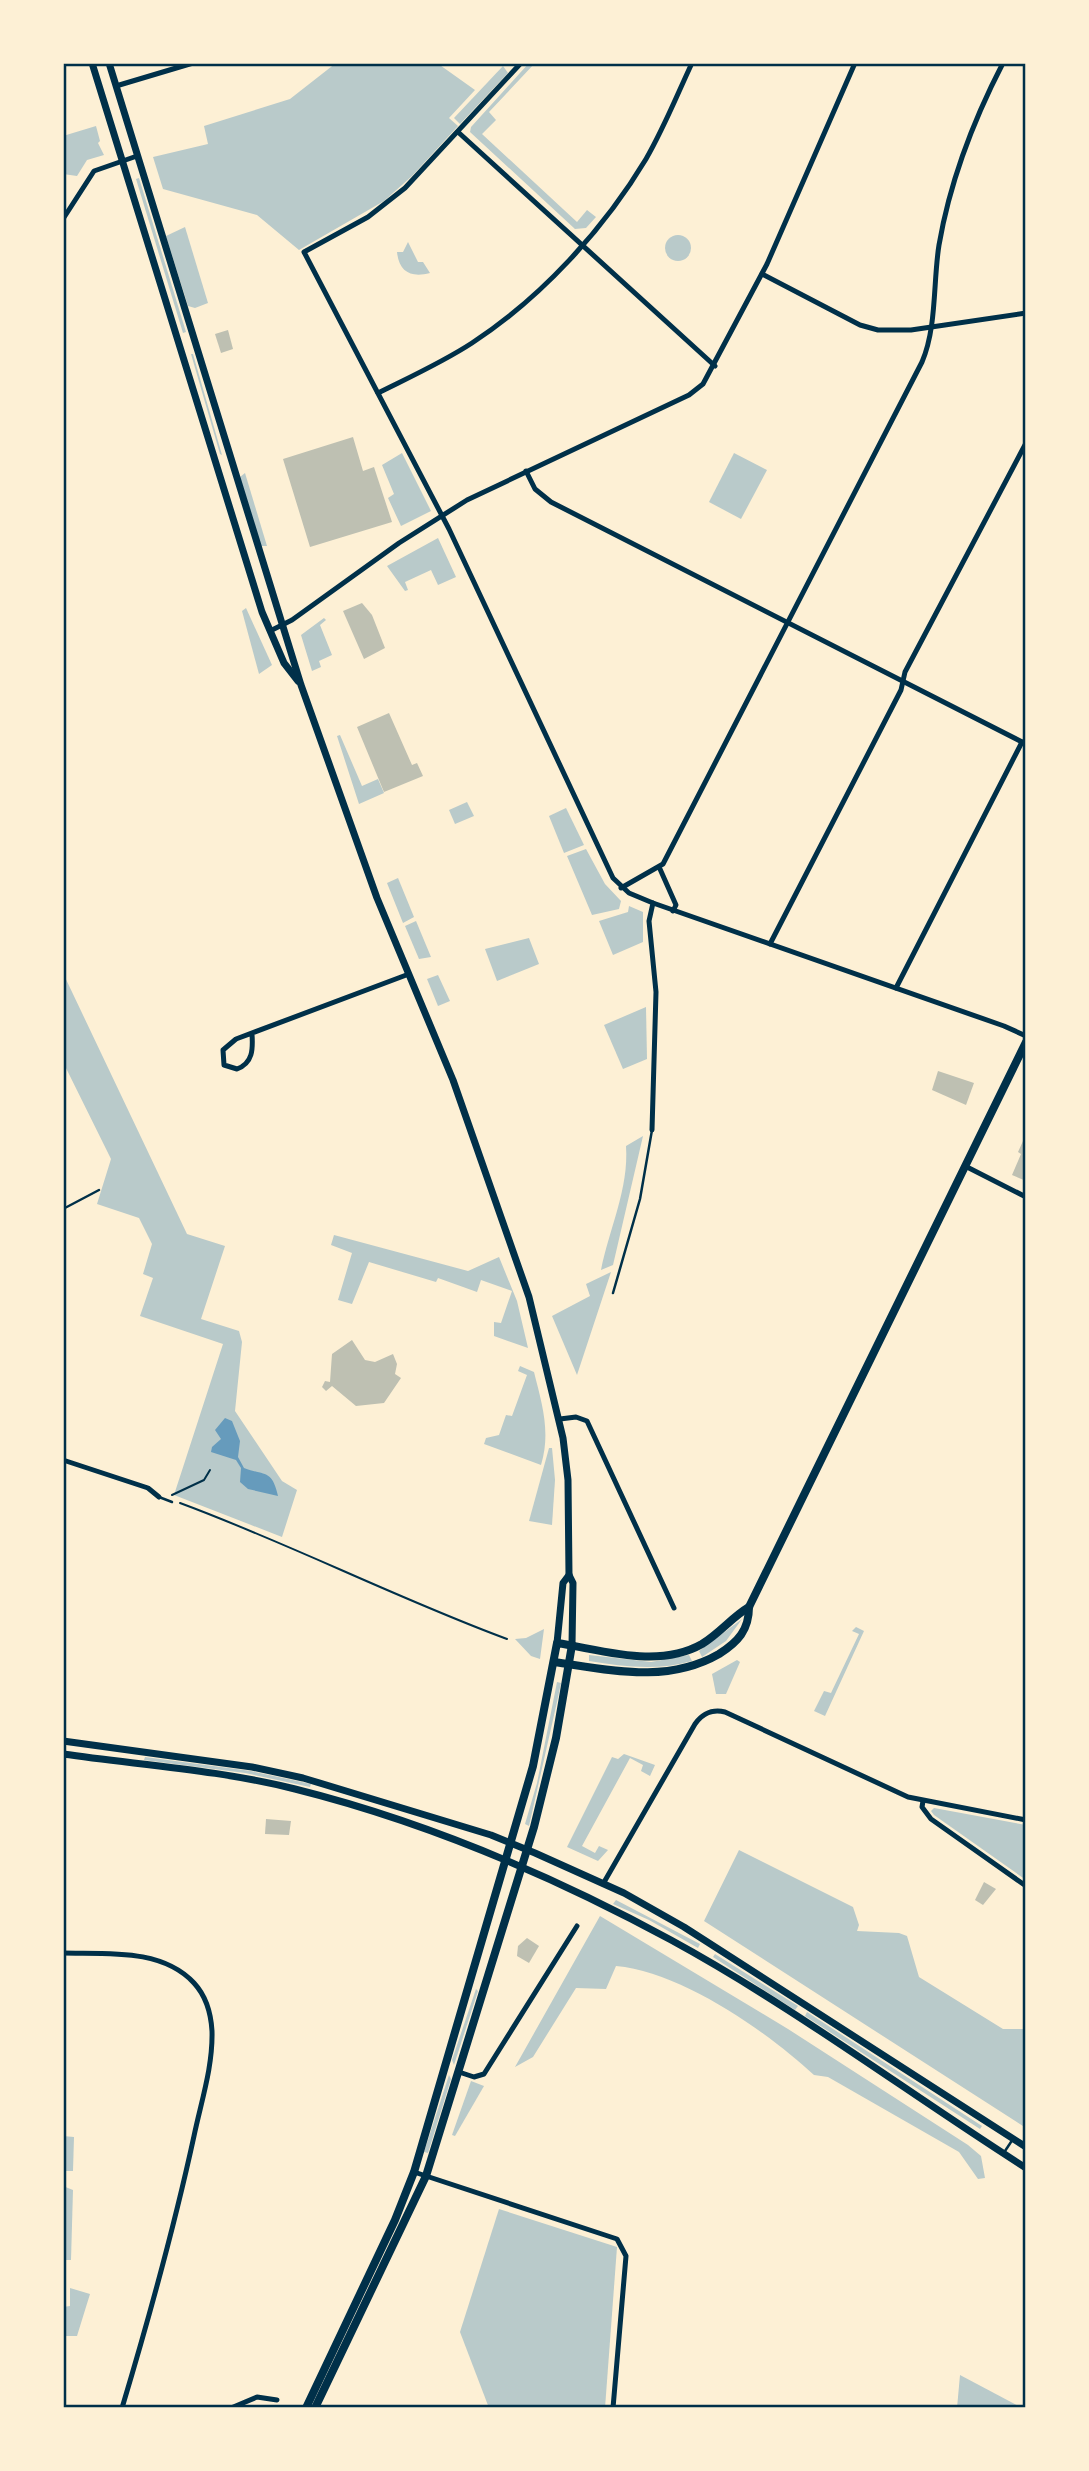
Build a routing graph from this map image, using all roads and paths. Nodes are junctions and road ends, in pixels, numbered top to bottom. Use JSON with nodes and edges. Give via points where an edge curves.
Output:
{"nodes":[{"id":1,"x":92,"y":63,"type":"edge"},
{"id":2,"x":109,"y":63,"type":"edge"},
{"id":3,"x":193,"y":63,"type":"edge"},
{"id":4,"x":521,"y":63,"type":"edge"},
{"id":5,"x":692,"y":63,"type":"edge"},
{"id":6,"x":855,"y":63,"type":"edge"},
{"id":7,"x":1003,"y":63,"type":"edge"},
{"id":8,"x":116,"y":86,"type":"junction"},
{"id":9,"x":458,"y":132,"type":"junction"},
{"id":10,"x":137,"y":156,"type":"junction"},
{"id":11,"x":123,"y":160,"type":"junction"},
{"id":12,"x":63,"y":219,"type":"edge"},
{"id":13,"x":581,"y":245,"type":"junction"},
{"id":14,"x":762,"y":274,"type":"junction"},
{"id":15,"x":1026,"y":313,"type":"edge"},
{"id":16,"x":929,"y":326,"type":"junction"},
{"id":17,"x":196,"y":348,"type":"junction"},
{"id":18,"x":182,"y":352,"type":"junction"},
{"id":19,"x":715,"y":366,"type":"junction"},
{"id":20,"x":378,"y":393,"type":"junction"},
{"id":21,"x":1026,"y":443,"type":"edge"},
{"id":22,"x":232,"y":466,"type":"junction"},
{"id":23,"x":218,"y":470,"type":"junction"},
{"id":24,"x":526,"y":471,"type":"junction"},
{"id":25,"x":442,"y":517,"type":"junction"},
{"id":26,"x":260,"y":559,"type":"junction"},
{"id":27,"x":247,"y":563,"type":"junction"},
{"id":28,"x":787,"y":622,"type":"junction"},
{"id":29,"x":283,"y":626,"type":"junction"},
{"id":30,"x":270,"y":631,"type":"junction"},
{"id":31,"x":903,"y":681,"type":"junction"},
{"id":32,"x":301,"y":685,"type":"junction"},
{"id":33,"x":1024,"y":743,"type":"edge"},
{"id":34,"x":660,"y":869,"type":"junction"},
{"id":35,"x":621,"y":888,"type":"junction"},
{"id":36,"x":653,"y":903,"type":"junction"},
{"id":37,"x":673,"y":911,"type":"junction"},
{"id":38,"x":770,"y":944,"type":"junction"},
{"id":39,"x":409,"y":974,"type":"junction"},
{"id":40,"x":895,"y":988,"type":"junction"},
{"id":41,"x":251,"y":1034,"type":"junction"},
{"id":42,"x":1026,"y":1036,"type":"edge"},
{"id":43,"x":1025,"y":1047,"type":"edge"},
{"id":44,"x":652,"y":1130,"type":"joint"},
{"id":45,"x":967,"y":1167,"type":"junction"},
{"id":46,"x":99,"y":1190,"type":"dead end"},
{"id":47,"x":1026,"y":1197,"type":"edge"},
{"id":48,"x":63,"y":1209,"type":"edge"},
{"id":49,"x":613,"y":1293,"type":"dead end"},
{"id":50,"x":560,"y":1419,"type":"junction"},
{"id":51,"x":63,"y":1460,"type":"edge"},
{"id":52,"x":210,"y":1470,"type":"dead end"},
{"id":53,"x":162,"y":1498,"type":"junction"},
{"id":54,"x":172,"y":1502,"type":"joint"},
{"id":55,"x":569,"y":1575,"type":"junction"},
{"id":56,"x":749,"y":1607,"type":"junction"},
{"id":57,"x":674,"y":1608,"type":"dead end"},
{"id":58,"x":507,"y":1639,"type":"dead end"},
{"id":59,"x":557,"y":1643,"type":"junction"},
{"id":60,"x":572,"y":1645,"type":"junction"},
{"id":61,"x":554,"y":1662,"type":"junction"},
{"id":62,"x":570,"y":1664,"type":"junction"},
{"id":63,"x":63,"y":1741,"type":"edge"},
{"id":64,"x":63,"y":1754,"type":"edge"},
{"id":65,"x":923,"y":1801,"type":"junction"},
{"id":66,"x":1026,"y":1820,"type":"edge"},
{"id":67,"x":510,"y":1842,"type":"junction"},
{"id":68,"x":527,"y":1850,"type":"junction"},
{"id":69,"x":505,"y":1860,"type":"junction"},
{"id":70,"x":520,"y":1867,"type":"junction"},
{"id":71,"x":603,"y":1884,"type":"junction"},
{"id":72,"x":1026,"y":1886,"type":"edge"},
{"id":73,"x":594,"y":1900,"type":"junction"},
{"id":74,"x":577,"y":1926,"type":"dead end"},
{"id":75,"x":710,"y":1944,"type":"junction"},
{"id":76,"x":63,"y":1953,"type":"edge"},
{"id":77,"x":701,"y":1958,"type":"junction"},
{"id":78,"x":445,"y":2068,"type":"junction"},
{"id":79,"x":459,"y":2072,"type":"junction"},
{"id":80,"x":1013,"y":2139,"type":"junction"},
{"id":81,"x":1026,"y":2147,"type":"edge"},
{"id":82,"x":1003,"y":2154,"type":"junction"},
{"id":83,"x":1026,"y":2168,"type":"edge"},
{"id":84,"x":414,"y":2172,"type":"junction"},
{"id":85,"x":426,"y":2176,"type":"junction"},
{"id":86,"x":277,"y":2400,"type":"dead end"},
{"id":87,"x":122,"y":2408,"type":"edge"},
{"id":88,"x":231,"y":2408,"type":"edge"},
{"id":89,"x":306,"y":2408,"type":"edge"},
{"id":90,"x":315,"y":2408,"type":"edge"},
{"id":91,"x":613,"y":2408,"type":"edge"}],
"edges":[{"from":1,"to":11,"type":"main road"},
{"from":2,"to":8,"type":"main road"},
{"from":3,"to":8,"type":"street"},
{"from":4,"to":9,"type":"street"},
{"from":5,"to":13,"type":"street","via":[[645,159]]},
{"from":6,"to":14,"type":"street"},
{"from":7,"to":16,"type":"street","via":[[978,112],[951,192]]},
{"from":8,"to":10,"type":"main road"},
{"from":9,"to":13,"type":"street"},
{"from":9,"to":20,"type":"street","via":[[385,204],[304,252]]},
{"from":10,"to":11,"type":"street"},
{"from":10,"to":17,"type":"main road"},
{"from":11,"to":12,"type":"street","via":[[94,171]]},
{"from":11,"to":18,"type":"main road"},
{"from":13,"to":19,"type":"street"},
{"from":13,"to":20,"type":"street","via":[[542,287],[496,326]]},
{"from":14,"to":16,"type":"street","via":[[871,329]]},
{"from":14,"to":19,"type":"street"},
{"from":15,"to":16,"type":"street"},
{"from":16,"to":28,"type":"street","via":[[922,362]]},
{"from":17,"to":18,"type":"main road"},
{"from":17,"to":22,"type":"main road"},
{"from":18,"to":23,"type":"main road"},
{"from":19,"to":24,"type":"street","via":[[689,396]]},
{"from":20,"to":25,"type":"street"},
{"from":21,"to":31,"type":"street"},
{"from":22,"to":23,"type":"main road"},
{"from":22,"to":26,"type":"main road"},
{"from":23,"to":27,"type":"main road"},
{"from":24,"to":25,"type":"street"},
{"from":24,"to":28,"type":"street","via":[[535,489],[551,502]]},
{"from":25,"to":29,"type":"street","via":[[398,542]]},
{"from":25,"to":35,"type":"street"},
{"from":26,"to":27,"type":"main road"},
{"from":26,"to":29,"type":"main road"},
{"from":27,"to":30,"type":"main road"},
{"from":28,"to":31,"type":"street"},
{"from":28,"to":34,"type":"street"},
{"from":29,"to":30,"type":"street"},
{"from":29,"to":32,"type":"main road"},
{"from":30,"to":32,"type":"main road","via":[[284,663]]},
{"from":31,"to":33,"type":"street"},
{"from":31,"to":38,"type":"street"},
{"from":32,"to":39,"type":"main road"},
{"from":33,"to":40,"type":"street"},
{"from":34,"to":35,"type":"street"},
{"from":34,"to":37,"type":"street","via":[[676,905]]},
{"from":35,"to":36,"type":"street"},
{"from":36,"to":37,"type":"street"},
{"from":36,"to":44,"type":"street","via":[[649,921],[656,992]]},
{"from":37,"to":38,"type":"street"},
{"from":38,"to":40,"type":"street"},
{"from":39,"to":41,"type":"street"},
{"from":39,"to":50,"type":"main road","via":[[453,1080],[525,1284]]},
{"from":40,"to":42,"type":"street"},
{"from":41,"to":41,"type":"street","via":[[227,1044],[221,1058],[224,1066],[237,1069],[248,1061],[253,1051]]},
{"from":43,"to":45,"type":"main road"},
{"from":44,"to":49,"type":"lane","via":[[640,1199]]},
{"from":45,"to":47,"type":"street"},
{"from":45,"to":56,"type":"main road"},
{"from":46,"to":48,"type":"lane"},
{"from":50,"to":55,"type":"main road","via":[[568,1480]]},
{"from":50,"to":57,"type":"street","via":[[587,1421]]},
{"from":51,"to":53,"type":"street","via":[[148,1488]]},
{"from":52,"to":53,"type":"path","via":[[204,1480]]},
{"from":53,"to":54,"type":"lane"},
{"from":54,"to":58,"type":"path","via":[[281,1542]]},
{"from":55,"to":59,"type":"main road","via":[[563,1583]]},
{"from":55,"to":60,"type":"main road","via":[[573,1583]]},
{"from":56,"to":60,"type":"main road","via":[[714,1637],[673,1655],[639,1656]]},
{"from":56,"to":62,"type":"main road","via":[[749,1623],[737,1641],[696,1666],[638,1673]]},
{"from":59,"to":60,"type":"main road"},
{"from":59,"to":61,"type":"main road"},
{"from":60,"to":62,"type":"main road"},
{"from":61,"to":62,"type":"main road"},
{"from":61,"to":67,"type":"main road","via":[[533,1766]]},
{"from":62,"to":68,"type":"main road","via":[[554,1749]]},
{"from":63,"to":67,"type":"main road","via":[[303,1778]]},
{"from":64,"to":69,"type":"main road","via":[[296,1789],[446,1836]]},
{"from":65,"to":66,"type":"street"},
{"from":65,"to":71,"type":"street","via":[[714,1710],[695,1724]]},
{"from":65,"to":72,"type":"street","via":[[931,1819]]},
{"from":67,"to":68,"type":"main road"},
{"from":67,"to":69,"type":"main road"},
{"from":68,"to":70,"type":"main road"},
{"from":68,"to":71,"type":"main road"},
{"from":69,"to":70,"type":"main road"},
{"from":69,"to":78,"type":"main road"},
{"from":70,"to":73,"type":"main road"},
{"from":70,"to":79,"type":"main road"},
{"from":71,"to":73,"type":"main road"},
{"from":71,"to":75,"type":"main road"},
{"from":73,"to":77,"type":"main road"},
{"from":74,"to":79,"type":"street","via":[[484,2074],[474,2077]]},
{"from":75,"to":77,"type":"lane"},
{"from":75,"to":80,"type":"main road"},
{"from":76,"to":87,"type":"street","via":[[129,1955],[169,1965],[194,1983],[204,1997],[212,2028],[209,2066],[188,2165]]},
{"from":77,"to":82,"type":"main road"},
{"from":78,"to":79,"type":"lane"},
{"from":78,"to":84,"type":"main road"},
{"from":79,"to":85,"type":"main road"},
{"from":80,"to":81,"type":"main road"},
{"from":80,"to":82,"type":"lane"},
{"from":82,"to":83,"type":"main road"},
{"from":84,"to":85,"type":"street"},
{"from":84,"to":89,"type":"main road"},
{"from":85,"to":90,"type":"main road"},
{"from":85,"to":91,"type":"street","via":[[617,2239],[623,2245],[626,2256]]},
{"from":86,"to":88,"type":"street","via":[[257,2397]]}]}
